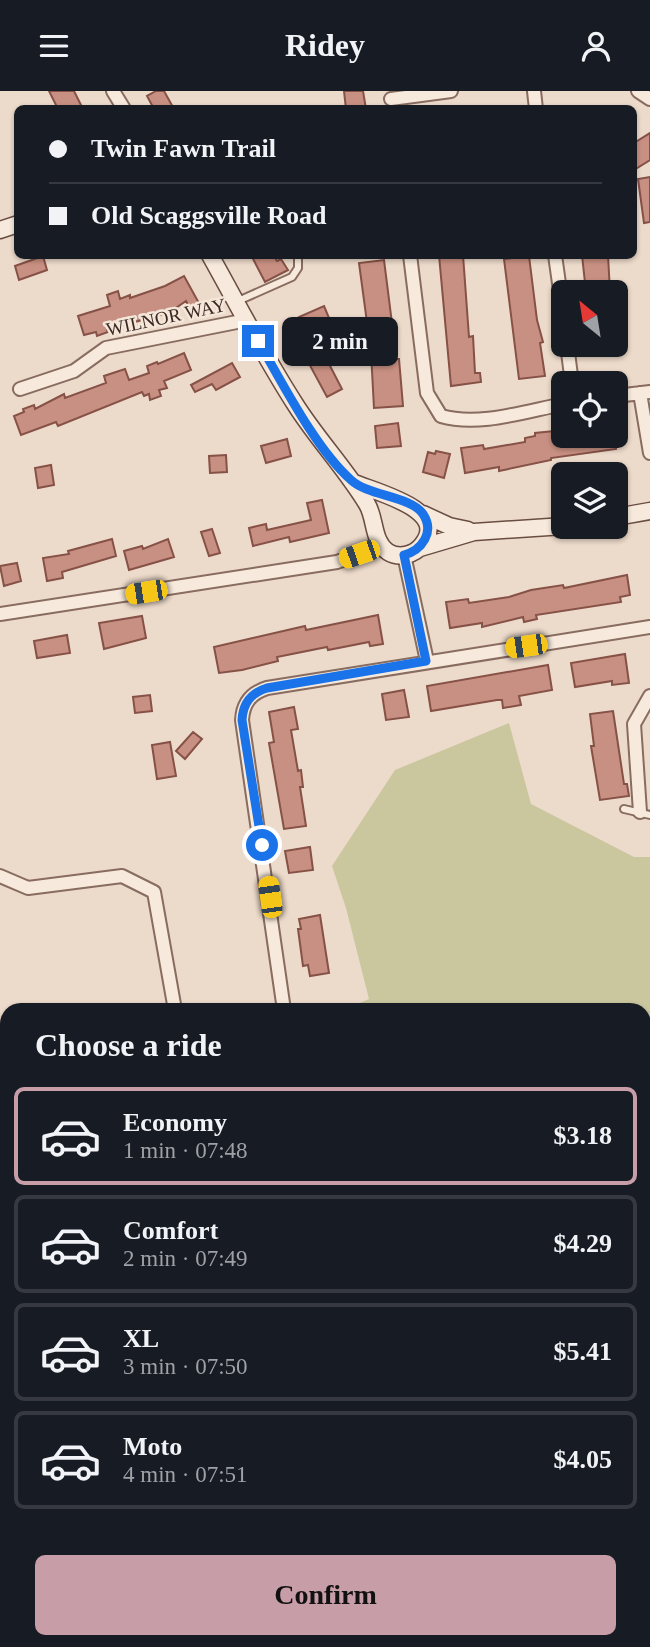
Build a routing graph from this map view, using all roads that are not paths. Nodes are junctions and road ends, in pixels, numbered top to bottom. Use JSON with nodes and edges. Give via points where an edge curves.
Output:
{"nodes":[{"id":1,"x":451,"y":91,"type":"edge"},
{"id":2,"x":638,"y":91,"type":"edge"},
{"id":3,"x":650,"y":99,"type":"edge"},
{"id":4,"x":391,"y":100,"type":"edge"},
{"id":5,"x":212,"y":259,"type":"edge"},
{"id":6,"x":298,"y":259,"type":"edge"},
{"id":7,"x":410,"y":259,"type":"edge"},
{"id":8,"x":556,"y":259,"type":"edge"},
{"id":9,"x":559,"y":280,"type":"edge"},
{"id":10,"x":236,"y":302,"type":"junction"},
{"id":11,"x":247,"y":320,"type":"junction"},
{"id":12,"x":20,"y":389,"type":"dead end"},
{"id":13,"x":645,"y":392,"type":"edge"},
{"id":14,"x":551,"y":406,"type":"edge"},
{"id":15,"x":650,"y":453,"type":"edge"},
{"id":16,"x":352,"y":482,"type":"junction"},
{"id":17,"x":406,"y":504,"type":"junction"},
{"id":18,"x":650,"y":511,"type":"edge"},
{"id":19,"x":423,"y":514,"type":"junction"},
{"id":20,"x":628,"y":515,"type":"edge"},
{"id":21,"x":551,"y":527,"type":"edge"},
{"id":22,"x":376,"y":530,"type":"junction"},
{"id":23,"x":474,"y":532,"type":"junction"},
{"id":24,"x":382,"y":546,"type":"junction"},
{"id":25,"x":420,"y":548,"type":"junction"},
{"id":26,"x":404,"y":555,"type":"junction"},
{"id":27,"x":0,"y":614,"type":"edge"},
{"id":28,"x":650,"y":627,"type":"edge"},
{"id":29,"x":426,"y":661,"type":"junction"},
{"id":30,"x":650,"y":696,"type":"edge"},
{"id":31,"x":624,"y":809,"type":"dead end"},
{"id":32,"x":645,"y":814,"type":"edge"},
{"id":33,"x":0,"y":876,"type":"edge"},
{"id":34,"x":173,"y":1003,"type":"edge"},
{"id":35,"x":283,"y":1003,"type":"edge"}],
"edges":[{"from":1,"to":4,"type":"street"},
{"from":2,"to":3,"type":"street"},
{"from":5,"to":10,"type":"street"},
{"from":6,"to":10,"type":"lane","via":[[292,277]]},
{"from":7,"to":14,"type":"street","via":[[427,393],[442,416],[474,420]]},
{"from":8,"to":9,"type":"street"},
{"from":10,"to":11,"type":"street"},
{"from":11,"to":12,"type":"street","name":"WILNOR WAY","via":[[106,348],[74,371]]},
{"from":11,"to":16,"type":"street","via":[[293,401]]},
{"from":13,"to":15,"type":"street"},
{"from":16,"to":17,"type":"street"},
{"from":16,"to":22,"type":"street","via":[[370,508]]},
{"from":17,"to":19,"type":"street"},
{"from":17,"to":22,"type":"street","via":[[384,510]]},
{"from":18,"to":20,"type":"street"},
{"from":19,"to":23,"type":"street"},
{"from":19,"to":25,"type":"street","via":[[428,527]]},
{"from":21,"to":23,"type":"street"},
{"from":22,"to":24,"type":"street"},
{"from":23,"to":25,"type":"street"},
{"from":24,"to":26,"type":"street"},
{"from":24,"to":27,"type":"street","via":[[337,562]]},
{"from":25,"to":26,"type":"street"},
{"from":26,"to":29,"type":"street"},
{"from":28,"to":29,"type":"street"},
{"from":29,"to":35,"type":"street","via":[[267,688],[252,696],[243,710]]},
{"from":30,"to":32,"type":"street","via":[[634,724]]},
{"from":31,"to":32,"type":"lane"},
{"from":33,"to":34,"type":"street","via":[[28,888],[122,876],[154,892]]}]}
